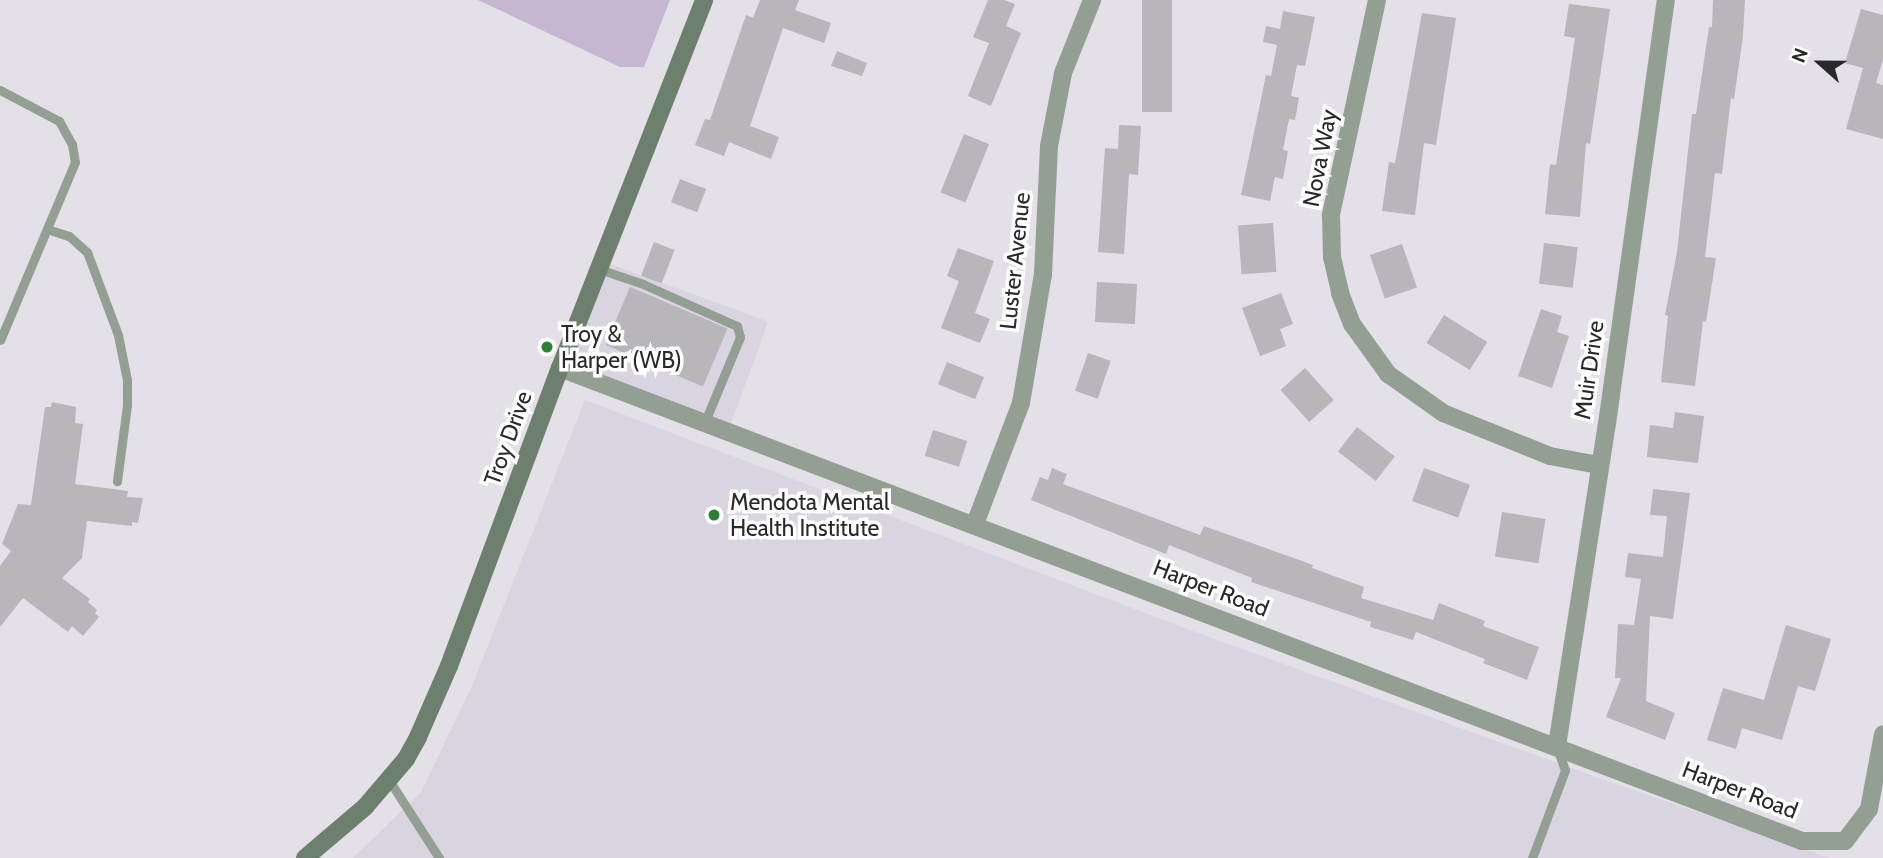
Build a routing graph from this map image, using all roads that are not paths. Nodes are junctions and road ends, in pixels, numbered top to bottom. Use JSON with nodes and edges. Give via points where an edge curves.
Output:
{"nodes":[{"id":1,"x":704,"y":0,"type":"edge"},
{"id":2,"x":1092,"y":0,"type":"edge"},
{"id":3,"x":1377,"y":0,"type":"edge"},
{"id":4,"x":1666,"y":0,"type":"edge"},
{"id":5,"x":0,"y":90,"type":"edge"},
{"id":6,"x":47,"y":229,"type":"junction"},
{"id":7,"x":599,"y":269,"type":"junction"},
{"id":8,"x":0,"y":340,"type":"edge"},
{"id":9,"x":560,"y":368,"type":"junction"},
{"id":10,"x":704,"y":424,"type":"junction"},
{"id":11,"x":1599,"y":465,"type":"junction"},
{"id":12,"x":117,"y":481,"type":"dead end"},
{"id":13,"x":975,"y":524,"type":"junction"},
{"id":14,"x":1883,"y":734,"type":"edge"},
{"id":15,"x":1557,"y":746,"type":"junction"},
{"id":16,"x":389,"y":780,"type":"junction"},
{"id":17,"x":304,"y":858,"type":"edge"},
{"id":18,"x":439,"y":858,"type":"edge"},
{"id":19,"x":1532,"y":858,"type":"edge"}],
"edges":[{"from":1,"to":7,"type":"street","name":"Troy Drive"},
{"from":2,"to":13,"type":"street","name":"Luster Avenue","via":[[1063,73],[1049,146],[1043,274],[1021,403]]},
{"from":3,"to":11,"type":"street","name":"Nova Way","via":[[1331,215],[1332,257],[1352,324],[1388,374],[1443,413],[1550,456]]},
{"from":4,"to":11,"type":"street","name":"Muir Drive"},
{"from":5,"to":6,"type":"lane","via":[[54,116],[72,144],[75,162]]},
{"from":6,"to":8,"type":"lane"},
{"from":6,"to":12,"type":"lane","via":[[69,236],[87,252],[118,335],[127,405]]},
{"from":7,"to":9,"type":"street","name":"Troy Drive"},
{"from":7,"to":10,"type":"lane","via":[[737,326],[740,337]]},
{"from":9,"to":10,"type":"street","name":"Harper Road"},
{"from":9,"to":16,"type":"street","name":"Troy Drive","via":[[449,666],[418,737]]},
{"from":10,"to":13,"type":"street","name":"Harper Road"},
{"from":11,"to":15,"type":"street","name":"Muir Drive"},
{"from":13,"to":15,"type":"street","name":"Harper Road"},
{"from":14,"to":15,"type":"street","name":"Harper Road","via":[[1869,809],[1845,841],[1802,841]]},
{"from":15,"to":19,"type":"lane","via":[[1564,770]]},
{"from":16,"to":17,"type":"street","name":"Troy Drive","via":[[337,834]]},
{"from":16,"to":18,"type":"lane"}]}
